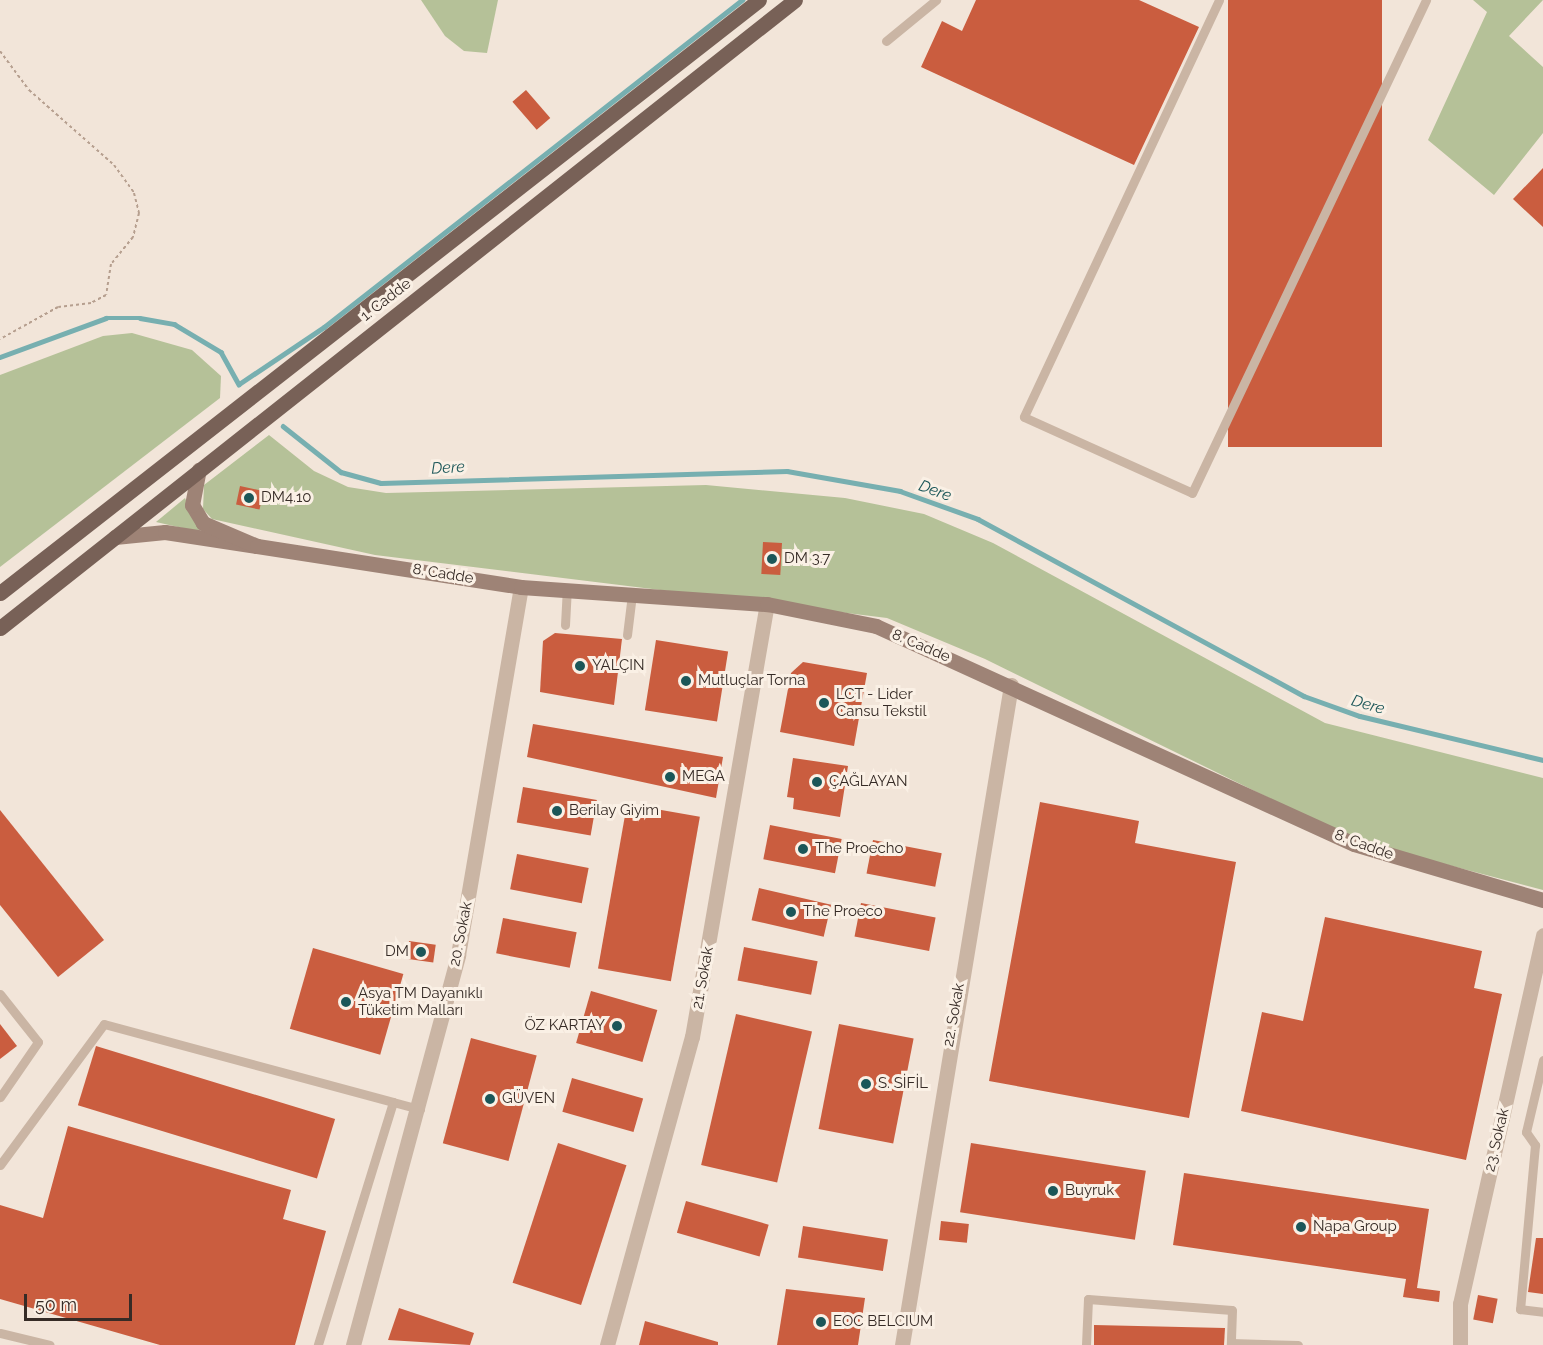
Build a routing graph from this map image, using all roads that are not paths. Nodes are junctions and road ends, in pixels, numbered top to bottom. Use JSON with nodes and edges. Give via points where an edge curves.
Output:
{"nodes":[{"id":1,"x":759,"y":0,"type":"edge"},
{"id":2,"x":795,"y":0,"type":"edge"},
{"id":3,"x":936,"y":0,"type":"edge"},
{"id":4,"x":1219,"y":0,"type":"edge"},
{"id":5,"x":1426,"y":0,"type":"edge"},
{"id":6,"x":886,"y":41,"type":"dead end"},
{"id":7,"x":199,"y":470,"type":"junction"},
{"id":8,"x":115,"y":537,"type":"junction"},
{"id":9,"x":257,"y":546,"type":"junction"},
{"id":10,"x":521,"y":586,"type":"junction"},
{"id":11,"x":567,"y":590,"type":"junction"},
{"id":12,"x":0,"y":593,"type":"edge"},
{"id":13,"x":632,"y":594,"type":"junction"},
{"id":14,"x":767,"y":604,"type":"junction"},
{"id":15,"x":565,"y":625,"type":"dead end"},
{"id":16,"x":0,"y":628,"type":"edge"},
{"id":17,"x":627,"y":635,"type":"dead end"},
{"id":18,"x":1011,"y":685,"type":"junction"},
{"id":19,"x":1543,"y":900,"type":"edge"},
{"id":20,"x":1543,"y":935,"type":"edge"},
{"id":21,"x":0,"y":994,"type":"edge"},
{"id":22,"x":1543,"y":1060,"type":"edge"},
{"id":23,"x":0,"y":1097,"type":"edge"},
{"id":24,"x":393,"y":1102,"type":"junction"},
{"id":25,"x":420,"y":1109,"type":"junction"},
{"id":26,"x":0,"y":1165,"type":"edge"},
{"id":27,"x":1543,"y":1312,"type":"edge"},
{"id":28,"x":0,"y":1333,"type":"edge"},
{"id":29,"x":1231,"y":1344,"type":"edge"},
{"id":30,"x":50,"y":1345,"type":"edge"},
{"id":31,"x":318,"y":1345,"type":"edge"},
{"id":32,"x":353,"y":1345,"type":"edge"},
{"id":33,"x":607,"y":1345,"type":"edge"},
{"id":34,"x":902,"y":1345,"type":"edge"},
{"id":35,"x":1086,"y":1345,"type":"edge"},
{"id":36,"x":1298,"y":1345,"type":"edge"},
{"id":37,"x":1460,"y":1345,"type":"edge"}],
"edges":[{"from":1,"to":12,"type":"main road","name":"1. Cadde"},
{"from":2,"to":7,"type":"main road","name":"1. Cadde"},
{"from":3,"to":6,"type":"lane"},
{"from":4,"to":5,"type":"lane","via":[[1024,417],[1192,493]]},
{"from":7,"to":8,"type":"main road","name":"1. Cadde"},
{"from":7,"to":9,"type":"street","name":"8. Cadde","via":[[192,505],[203,523]]},
{"from":8,"to":9,"type":"street","name":"8. Cadde","via":[[165,532]]},
{"from":8,"to":16,"type":"main road","name":"1. Cadde"},
{"from":9,"to":10,"type":"street","name":"8. Cadde"},
{"from":10,"to":11,"type":"street","name":"8. Cadde"},
{"from":10,"to":25,"type":"street","name":"20. Sokak","via":[[458,955]]},
{"from":11,"to":13,"type":"street","name":"8. Cadde"},
{"from":11,"to":15,"type":"lane"},
{"from":13,"to":14,"type":"street","name":"8. Cadde"},
{"from":13,"to":17,"type":"lane"},
{"from":14,"to":18,"type":"street","name":"8. Cadde","via":[[876,626]]},
{"from":14,"to":33,"type":"street","name":"21. Sokak","via":[[693,1037]]},
{"from":18,"to":19,"type":"street","name":"8. Cadde","via":[[1354,844]]},
{"from":18,"to":34,"type":"street","name":"22. Sokak"},
{"from":20,"to":37,"type":"street","name":"23. Sokak","via":[[1460,1304]]},
{"from":21,"to":23,"type":"lane","via":[[38,1042]]},
{"from":22,"to":27,"type":"lane","via":[[1526,1132],[1535,1145],[1520,1309]]},
{"from":24,"to":25,"type":"lane"},
{"from":24,"to":26,"type":"lane","via":[[104,1024]]},
{"from":24,"to":31,"type":"lane"},
{"from":25,"to":32,"type":"street","name":"20. Sokak"},
{"from":28,"to":30,"type":"lane"},
{"from":29,"to":35,"type":"lane","via":[[1232,1310],[1088,1299]]},
{"from":29,"to":36,"type":"lane"}]}
